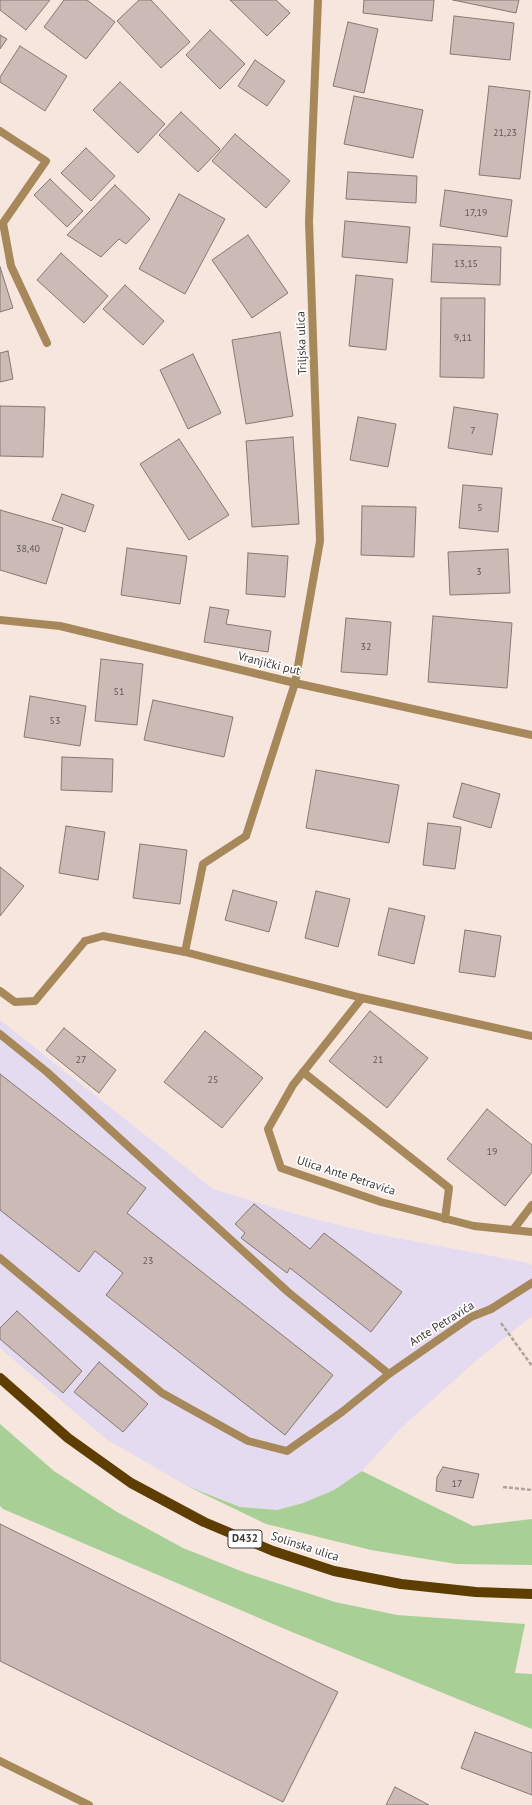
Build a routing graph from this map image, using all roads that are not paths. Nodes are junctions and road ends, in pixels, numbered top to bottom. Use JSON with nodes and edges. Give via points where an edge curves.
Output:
{"nodes":[{"id":1,"x":318,"y":0,"type":"edge"},
{"id":2,"x":0,"y":131,"type":"edge"},
{"id":3,"x":47,"y":343,"type":"dead end"},
{"id":4,"x":0,"y":620,"type":"edge"},
{"id":5,"x":295,"y":683,"type":"junction"},
{"id":6,"x":532,"y":735,"type":"edge"},
{"id":7,"x":185,"y":952,"type":"junction"},
{"id":8,"x":0,"y":991,"type":"edge"},
{"id":9,"x":362,"y":998,"type":"junction"},
{"id":10,"x":0,"y":1034,"type":"edge"},
{"id":11,"x":532,"y":1036,"type":"edge"},
{"id":12,"x":303,"y":1072,"type":"junction"},
{"id":13,"x":532,"y":1205,"type":"edge"},
{"id":14,"x":445,"y":1218,"type":"junction"},
{"id":15,"x":512,"y":1230,"type":"junction"},
{"id":16,"x":532,"y":1232,"type":"edge"},
{"id":17,"x":0,"y":1258,"type":"edge"},
{"id":18,"x":532,"y":1283,"type":"edge"},
{"id":19,"x":389,"y":1374,"type":"junction"},
{"id":20,"x":0,"y":1378,"type":"edge"},
{"id":21,"x":532,"y":1594,"type":"edge"},
{"id":22,"x":0,"y":1761,"type":"edge"},
{"id":23,"x":89,"y":1805,"type":"edge"}],
"edges":[{"from":1,"to":5,"type":"street","name":"Triljska ulica","via":[[310,221],[320,541]]},
{"from":2,"to":3,"type":"street","via":[[46,161],[3,223],[11,266]]},
{"from":4,"to":5,"type":"street","name":"Vranjički put","via":[[60,626]]},
{"from":5,"to":6,"type":"street","name":"Vranjički put"},
{"from":5,"to":7,"type":"street","name":"Triljska ulica","via":[[246,836],[203,864]]},
{"from":7,"to":8,"type":"street","via":[[103,936],[85,941],[35,1001],[15,1002]]},
{"from":7,"to":9,"type":"street"},
{"from":9,"to":11,"type":"street"},
{"from":9,"to":12,"type":"street","name":"Ulica Ante Petravića"},
{"from":10,"to":19,"type":"street","via":[[47,1072],[288,1292]]},
{"from":12,"to":14,"type":"street","via":[[449,1188]]},
{"from":12,"to":14,"type":"street","name":"Ulica Ante Petravića","via":[[268,1129],[281,1168],[381,1202]]},
{"from":13,"to":15,"type":"street"},
{"from":14,"to":15,"type":"street","name":"Ulica Ante Petravića","via":[[474,1226]]},
{"from":15,"to":16,"type":"street","name":"Ulica Ante Petravića"},
{"from":17,"to":19,"type":"street","name":"Ante Petravića","via":[[162,1393],[248,1441],[287,1451],[342,1412]]},
{"from":18,"to":19,"type":"street","name":"Ante Petravića","via":[[491,1309],[472,1317]]},
{"from":20,"to":21,"type":"main road","name":"Solinska ulica","number":"D432","via":[[68,1438],[131,1483],[204,1522],[273,1551],[334,1571],[401,1584],[476,1592]]},
{"from":22,"to":23,"type":"street"}]}
